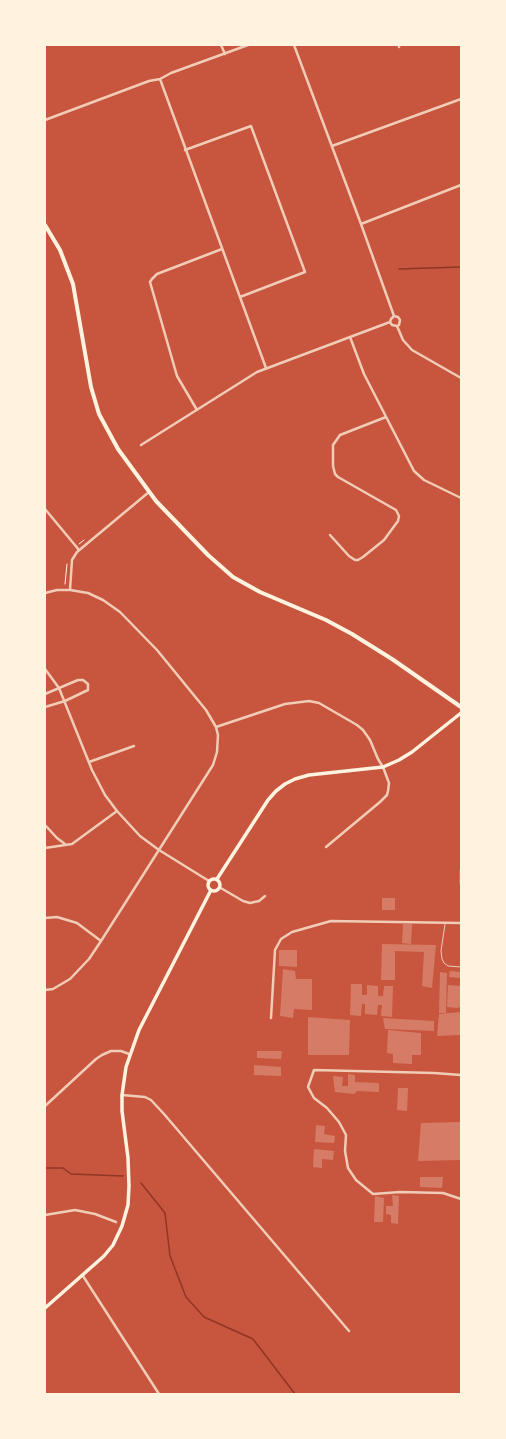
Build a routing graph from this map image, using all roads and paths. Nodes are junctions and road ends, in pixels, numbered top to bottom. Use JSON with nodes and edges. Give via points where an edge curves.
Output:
{"nodes":[{"id":1,"x":221,"y":45,"type":"edge"},
{"id":2,"x":248,"y":45,"type":"edge"},
{"id":3,"x":294,"y":45,"type":"edge"},
{"id":4,"x":225,"y":54,"type":"junction"},
{"id":5,"x":160,"y":79,"type":"junction"},
{"id":6,"x":461,"y":99,"type":"edge"},
{"id":7,"x":45,"y":120,"type":"edge"},
{"id":8,"x":332,"y":146,"type":"junction"},
{"id":9,"x":185,"y":150,"type":"junction"},
{"id":10,"x":461,"y":185,"type":"edge"},
{"id":11,"x":361,"y":224,"type":"junction"},
{"id":12,"x":45,"y":225,"type":"edge"},
{"id":13,"x":222,"y":249,"type":"junction"},
{"id":14,"x":240,"y":297,"type":"junction"},
{"id":15,"x":394,"y":316,"type":"junction"},
{"id":16,"x":390,"y":322,"type":"junction"},
{"id":17,"x":397,"y":326,"type":"junction"},
{"id":18,"x":350,"y":337,"type":"junction"},
{"id":19,"x":266,"y":368,"type":"junction"},
{"id":20,"x":461,"y":378,"type":"edge"},
{"id":21,"x":197,"y":410,"type":"junction"},
{"id":22,"x":386,"y":417,"type":"junction"},
{"id":23,"x":141,"y":445,"type":"dead end"},
{"id":24,"x":149,"y":492,"type":"junction"},
{"id":25,"x":461,"y":498,"type":"edge"},
{"id":26,"x":45,"y":509,"type":"edge"},
{"id":27,"x":330,"y":535,"type":"dead end"},
{"id":28,"x":79,"y":550,"type":"junction"},
{"id":29,"x":70,"y":590,"type":"junction"},
{"id":30,"x":45,"y":593,"type":"edge"},
{"id":31,"x":45,"y":669,"type":"edge"},
{"id":32,"x":59,"y":688,"type":"junction"},
{"id":33,"x":45,"y":694,"type":"edge"},
{"id":34,"x":65,"y":701,"type":"junction"},
{"id":35,"x":45,"y":707,"type":"edge"},
{"id":36,"x":461,"y":707,"type":"edge"},
{"id":37,"x":461,"y":713,"type":"edge"},
{"id":38,"x":216,"y":727,"type":"junction"},
{"id":39,"x":134,"y":746,"type":"dead end"},
{"id":40,"x":89,"y":762,"type":"junction"},
{"id":41,"x":383,"y":767,"type":"junction"},
{"id":42,"x":117,"y":811,"type":"junction"},
{"id":43,"x":45,"y":825,"type":"edge"},
{"id":44,"x":66,"y":844,"type":"junction"},
{"id":45,"x":326,"y":847,"type":"dead end"},
{"id":46,"x":45,"y":848,"type":"edge"},
{"id":47,"x":159,"y":850,"type":"junction"},
{"id":48,"x":461,"y":870,"type":"edge"},
{"id":49,"x":217,"y":879,"type":"junction"},
{"id":50,"x":209,"y":882,"type":"junction"},
{"id":51,"x":461,"y":884,"type":"edge"},
{"id":52,"x":219,"y":887,"type":"junction"},
{"id":53,"x":212,"y":890,"type":"junction"},
{"id":54,"x":265,"y":896,"type":"dead end"},
{"id":55,"x":45,"y":918,"type":"edge"},
{"id":56,"x":446,"y":923,"type":"junction"},
{"id":57,"x":461,"y":923,"type":"edge"},
{"id":58,"x":101,"y":941,"type":"junction"},
{"id":59,"x":461,"y":967,"type":"edge"},
{"id":60,"x":45,"y":990,"type":"edge"},
{"id":61,"x":272,"y":1018,"type":"dead end"},
{"id":62,"x":129,"y":1054,"type":"junction"},
{"id":63,"x":461,"y":1075,"type":"edge"},
{"id":64,"x":122,"y":1095,"type":"junction"},
{"id":65,"x":45,"y":1106,"type":"edge"},
{"id":66,"x":461,"y":1199,"type":"edge"},
{"id":67,"x":45,"y":1215,"type":"edge"},
{"id":68,"x":116,"y":1222,"type":"dead end"},
{"id":69,"x":83,"y":1276,"type":"junction"},
{"id":70,"x":45,"y":1308,"type":"edge"},
{"id":71,"x":349,"y":1331,"type":"dead end"},
{"id":72,"x":158,"y":1394,"type":"edge"}],
"edges":[{"from":1,"to":4,"type":"street"},
{"from":2,"to":4,"type":"street"},
{"from":3,"to":8,"type":"street"},
{"from":4,"to":5,"type":"street"},
{"from":5,"to":7,"type":"street"},
{"from":5,"to":9,"type":"street"},
{"from":6,"to":8,"type":"street"},
{"from":8,"to":11,"type":"street"},
{"from":9,"to":13,"type":"street"},
{"from":9,"to":14,"type":"street","via":[[251,126],[305,272]]},
{"from":10,"to":11,"type":"street"},
{"from":11,"to":15,"type":"street"},
{"from":12,"to":24,"type":"highway","via":[[60,250],[73,284],[91,387],[99,414],[118,449]]},
{"from":13,"to":14,"type":"street"},
{"from":13,"to":21,"type":"street","via":[[158,274],[150,282],[177,376]]},
{"from":14,"to":19,"type":"street"},
{"from":15,"to":16,"type":"street"},
{"from":15,"to":17,"type":"street","via":[[400,320]]},
{"from":16,"to":17,"type":"street"},
{"from":16,"to":18,"type":"street"},
{"from":17,"to":20,"type":"street","via":[[403,340],[412,350]]},
{"from":18,"to":19,"type":"street"},
{"from":18,"to":22,"type":"street","via":[[364,374]]},
{"from":19,"to":21,"type":"street"},
{"from":21,"to":23,"type":"street"},
{"from":22,"to":25,"type":"street","via":[[417,475]]},
{"from":22,"to":27,"type":"street","via":[[337,438],[333,448],[333,466],[338,477],[396,510],[400,516],[398,521],[379,545],[358,560],[349,556]]},
{"from":24,"to":28,"type":"street"},
{"from":24,"to":36,"type":"highway","via":[[184,531],[233,577],[352,634]]},
{"from":26,"to":28,"type":"street"},
{"from":28,"to":29,"type":"street","via":[[72,560]]},
{"from":29,"to":30,"type":"street"},
{"from":29,"to":38,"type":"street","via":[[88,593],[120,612],[157,650],[206,710]]},
{"from":31,"to":32,"type":"street"},
{"from":32,"to":33,"type":"street"},
{"from":32,"to":34,"type":"street"},
{"from":32,"to":34,"type":"street","via":[[78,680],[84,680],[88,684],[88,690]]},
{"from":34,"to":35,"type":"street"},
{"from":34,"to":40,"type":"street"},
{"from":37,"to":41,"type":"main road","via":[[412,752]]},
{"from":38,"to":41,"type":"street","via":[[285,704],[309,700],[319,703],[363,730]]},
{"from":38,"to":47,"type":"street","via":[[217,752],[213,765]]},
{"from":39,"to":40,"type":"street"},
{"from":40,"to":42,"type":"street","via":[[105,795]]},
{"from":41,"to":45,"type":"street","via":[[389,783],[387,795]]},
{"from":41,"to":49,"type":"main road","via":[[309,775],[285,784],[268,800]]},
{"from":42,"to":44,"type":"street","via":[[80,839],[72,844]]},
{"from":42,"to":47,"type":"street","via":[[140,836]]},
{"from":43,"to":44,"type":"street"},
{"from":44,"to":46,"type":"street"},
{"from":47,"to":50,"type":"street"},
{"from":47,"to":58,"type":"street"},
{"from":48,"to":51,"type":"street"},
{"from":49,"to":50,"type":"main road","via":[[211,879]]},
{"from":49,"to":52,"type":"main road"},
{"from":50,"to":53,"type":"main road","via":[[208,887]]},
{"from":52,"to":53,"type":"main road"},
{"from":52,"to":54,"type":"street","via":[[250,903],[260,901]]},
{"from":53,"to":62,"type":"main road"},
{"from":55,"to":58,"type":"street","via":[[57,917],[77,923]]},
{"from":56,"to":57,"type":"street"},
{"from":56,"to":59,"type":"lane","via":[[442,959],[448,966]]},
{"from":56,"to":61,"type":"street","via":[[331,921],[292,932],[281,939],[275,950]]},
{"from":58,"to":60,"type":"street","via":[[89,959],[70,979],[53,989]]},
{"from":62,"to":64,"type":"main road"},
{"from":62,"to":65,"type":"street","via":[[112,1051],[102,1055]]},
{"from":63,"to":66,"type":"street","via":[[314,1070],[308,1087],[314,1098],[339,1122],[346,1135],[348,1168],[356,1180],[373,1194],[443,1193]]},
{"from":64,"to":69,"type":"main road","via":[[129,1186],[126,1216],[113,1245]]},
{"from":64,"to":71,"type":"street","via":[[151,1100]]},
{"from":67,"to":68,"type":"street","via":[[75,1210]]},
{"from":69,"to":70,"type":"main road"},
{"from":69,"to":72,"type":"street"}]}
